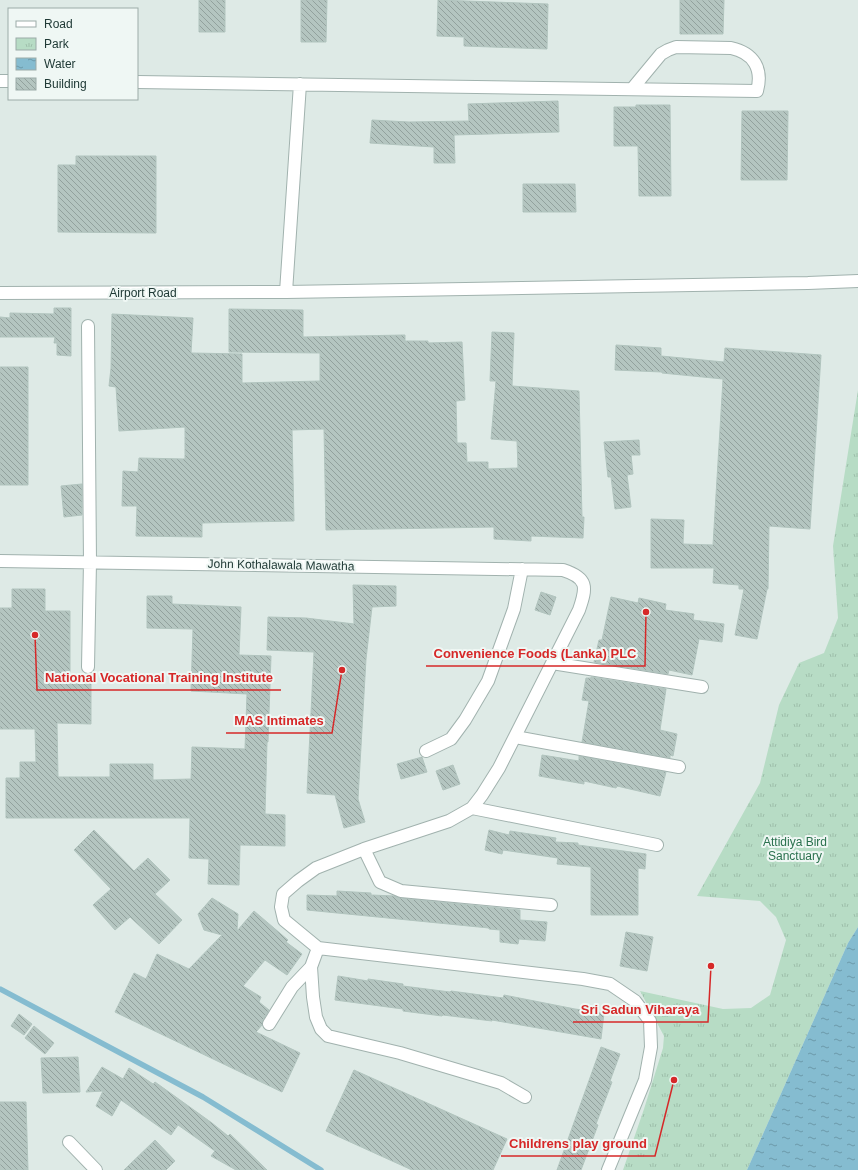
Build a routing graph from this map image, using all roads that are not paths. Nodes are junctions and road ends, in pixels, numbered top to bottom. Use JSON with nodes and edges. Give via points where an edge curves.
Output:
{"nodes":[{"id":1,"x":138,"y":82,"type":"edge"},
{"id":2,"x":300,"y":84,"type":"junction"},
{"id":3,"x":632,"y":89,"type":"junction"},
{"id":4,"x":858,"y":280,"type":"edge"},
{"id":5,"x":286,"y":292,"type":"junction"},
{"id":6,"x":0,"y":293,"type":"edge"},
{"id":7,"x":88,"y":326,"type":"dead end"},
{"id":8,"x":0,"y":560,"type":"edge"},
{"id":9,"x":90,"y":562,"type":"junction"},
{"id":10,"x":522,"y":569,"type":"junction"},
{"id":11,"x":552,"y":662,"type":"junction"},
{"id":12,"x":88,"y":667,"type":"dead end"},
{"id":13,"x":702,"y":687,"type":"dead end"},
{"id":14,"x":515,"y":737,"type":"junction"},
{"id":15,"x":426,"y":751,"type":"dead end"},
{"id":16,"x":679,"y":767,"type":"dead end"},
{"id":17,"x":472,"y":808,"type":"junction"},
{"id":18,"x":657,"y":845,"type":"dead end"},
{"id":19,"x":364,"y":849,"type":"junction"},
{"id":20,"x":551,"y":905,"type":"dead end"},
{"id":21,"x":318,"y":948,"type":"junction"},
{"id":22,"x":310,"y":967,"type":"junction"},
{"id":23,"x":269,"y":1024,"type":"dead end"},
{"id":24,"x":525,"y":1097,"type":"dead end"},
{"id":25,"x":69,"y":1142,"type":"dead end"},
{"id":26,"x":96,"y":1170,"type":"edge"},
{"id":27,"x":608,"y":1170,"type":"edge"}],
"edges":[{"from":1,"to":2,"type":"street"},
{"from":2,"to":3,"type":"street"},
{"from":2,"to":5,"type":"street"},
{"from":3,"to":3,"type":"street","via":[[757,91],[760,82],[759,72],[752,58],[738,50],[676,47],[661,54]]},
{"from":4,"to":5,"type":"street","name":"Airport Road"},
{"from":5,"to":6,"type":"street","name":"Airport Road"},
{"from":7,"to":9,"type":"street"},
{"from":8,"to":9,"type":"street","name":"John Kothalawala Mawatha"},
{"from":9,"to":10,"type":"street","name":"John Kothalawala Mawatha"},
{"from":9,"to":12,"type":"street"},
{"from":10,"to":11,"type":"street","name":"John Kothalawala Mawatha","via":[[563,570],[579,577],[584,584],[585,592],[578,610]]},
{"from":10,"to":15,"type":"street","via":[[514,609],[488,681],[451,739]]},
{"from":11,"to":13,"type":"street"},
{"from":11,"to":14,"type":"street"},
{"from":14,"to":16,"type":"street"},
{"from":14,"to":17,"type":"street","via":[[499,768]]},
{"from":17,"to":18,"type":"street"},
{"from":17,"to":19,"type":"street","via":[[449,821]]},
{"from":19,"to":20,"type":"street","via":[[380,882],[402,891]]},
{"from":19,"to":21,"type":"street","via":[[316,868],[284,894],[281,907],[284,920]]},
{"from":21,"to":22,"type":"street"},
{"from":21,"to":27,"type":"street","via":[[590,980],[610,984],[635,1001],[650,1021],[651,1047],[645,1080]]},
{"from":22,"to":23,"type":"street","via":[[292,987]]},
{"from":22,"to":24,"type":"street","via":[[316,1017],[321,1029],[328,1036],[501,1083]]},
{"from":25,"to":26,"type":"street"}]}
